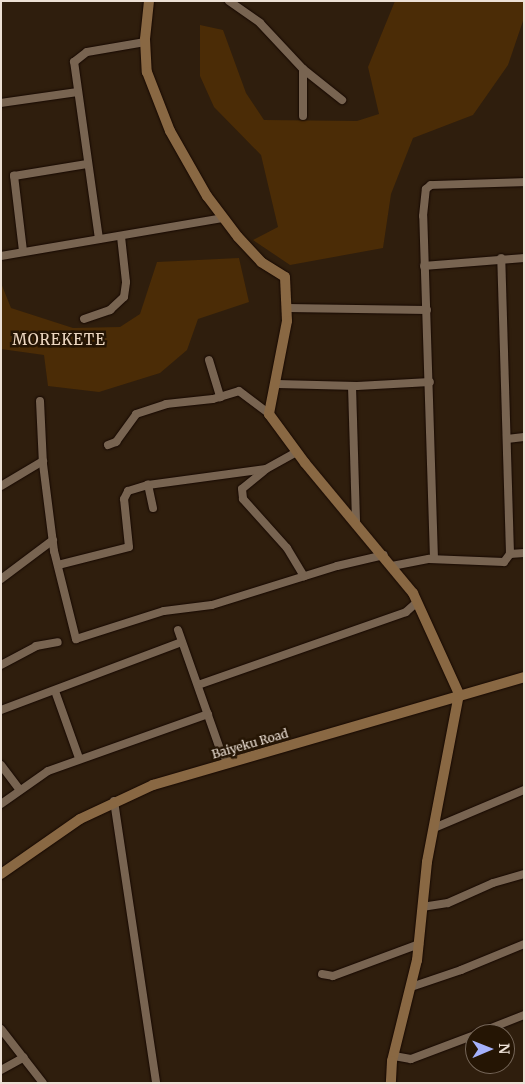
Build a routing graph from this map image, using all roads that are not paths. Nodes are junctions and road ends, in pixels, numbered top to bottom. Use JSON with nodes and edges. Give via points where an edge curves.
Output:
{"nodes":[{"id":1,"x":150,"y":1,"type":"edge"},
{"id":2,"x":229,"y":1,"type":"edge"},
{"id":3,"x":145,"y":42,"type":"junction"},
{"id":4,"x":303,"y":69,"type":"junction"},
{"id":5,"x":77,"y":92,"type":"junction"},
{"id":6,"x":342,"y":100,"type":"dead end"},
{"id":7,"x":1,"y":103,"type":"edge"},
{"id":8,"x":303,"y":116,"type":"dead end"},
{"id":9,"x":87,"y":164,"type":"junction"},
{"id":10,"x":524,"y":182,"type":"edge"},
{"id":11,"x":224,"y":218,"type":"junction"},
{"id":12,"x":121,"y":236,"type":"junction"},
{"id":13,"x":99,"y":239,"type":"junction"},
{"id":14,"x":23,"y":251,"type":"junction"},
{"id":15,"x":1,"y":256,"type":"edge"},
{"id":16,"x":500,"y":258,"type":"junction"},
{"id":17,"x":524,"y":258,"type":"edge"},
{"id":18,"x":424,"y":266,"type":"junction"},
{"id":19,"x":287,"y":308,"type":"junction"},
{"id":20,"x":427,"y":310,"type":"junction"},
{"id":21,"x":84,"y":319,"type":"dead end"},
{"id":22,"x":209,"y":360,"type":"dead end"},
{"id":23,"x":430,"y":382,"type":"junction"},
{"id":24,"x":277,"y":384,"type":"junction"},
{"id":25,"x":352,"y":386,"type":"junction"},
{"id":26,"x":220,"y":397,"type":"junction"},
{"id":27,"x":40,"y":401,"type":"dead end"},
{"id":28,"x":269,"y":414,"type":"junction"},
{"id":29,"x":524,"y":437,"type":"edge"},
{"id":30,"x":507,"y":439,"type":"junction"},
{"id":31,"x":108,"y":445,"type":"dead end"},
{"id":32,"x":297,"y":452,"type":"junction"},
{"id":33,"x":43,"y":461,"type":"junction"},
{"id":34,"x":266,"y":469,"type":"junction"},
{"id":35,"x":148,"y":485,"type":"junction"},
{"id":36,"x":1,"y":486,"type":"edge"},
{"id":37,"x":153,"y":508,"type":"dead end"},
{"id":38,"x":356,"y":522,"type":"junction"},
{"id":39,"x":53,"y":540,"type":"junction"},
{"id":40,"x":524,"y":553,"type":"edge"},
{"id":41,"x":510,"y":554,"type":"junction"},
{"id":42,"x":384,"y":555,"type":"junction"},
{"id":43,"x":434,"y":558,"type":"junction"},
{"id":44,"x":58,"y":565,"type":"junction"},
{"id":45,"x":392,"y":566,"type":"junction"},
{"id":46,"x":304,"y":576,"type":"junction"},
{"id":47,"x":1,"y":580,"type":"edge"},
{"id":48,"x":417,"y":602,"type":"junction"},
{"id":49,"x":406,"y":612,"type":"junction"},
{"id":50,"x":422,"y":613,"type":"junction"},
{"id":51,"x":178,"y":630,"type":"dead end"},
{"id":52,"x":58,"y":642,"type":"dead end"},
{"id":53,"x":182,"y":642,"type":"junction"},
{"id":54,"x":1,"y":665,"type":"edge"},
{"id":55,"x":524,"y":677,"type":"edge"},
{"id":56,"x":198,"y":685,"type":"junction"},
{"id":57,"x":55,"y":691,"type":"junction"},
{"id":58,"x":459,"y":694,"type":"junction"},
{"id":59,"x":1,"y":710,"type":"edge"},
{"id":60,"x":208,"y":714,"type":"junction"},
{"id":61,"x":80,"y":758,"type":"junction"},
{"id":62,"x":225,"y":764,"type":"junction"},
{"id":63,"x":1,"y":765,"type":"edge"},
{"id":64,"x":20,"y":790,"type":"junction"},
{"id":65,"x":524,"y":790,"type":"edge"},
{"id":66,"x":114,"y":802,"type":"junction"},
{"id":67,"x":1,"y":804,"type":"edge"},
{"id":68,"x":434,"y":828,"type":"junction"},
{"id":69,"x":1,"y":874,"type":"edge"},
{"id":70,"x":524,"y":874,"type":"edge"},
{"id":71,"x":422,"y":907,"type":"junction"},
{"id":72,"x":419,"y":944,"type":"junction"},
{"id":73,"x":524,"y":944,"type":"edge"},
{"id":74,"x":322,"y":974,"type":"dead end"},
{"id":75,"x":410,"y":987,"type":"junction"},
{"id":76,"x":524,"y":1015,"type":"edge"},
{"id":77,"x":501,"y":1024,"type":"edge"},
{"id":78,"x":1,"y":1029,"type":"edge"},
{"id":79,"x":465,"y":1038,"type":"edge"},
{"id":80,"x":394,"y":1056,"type":"junction"},
{"id":81,"x":24,"y":1057,"type":"junction"},
{"id":82,"x":1,"y":1070,"type":"edge"},
{"id":83,"x":43,"y":1083,"type":"edge"},
{"id":84,"x":156,"y":1083,"type":"edge"},
{"id":85,"x":391,"y":1083,"type":"edge"}],
"edges":[{"from":1,"to":3,"type":"street"},
{"from":2,"to":4,"type":"street","via":[[260,23]]},
{"from":3,"to":5,"type":"street","via":[[87,52],[77,58],[74,62]]},
{"from":3,"to":11,"type":"street","via":[[147,72],[157,104],[183,157]]},
{"from":4,"to":6,"type":"street"},
{"from":4,"to":8,"type":"street"},
{"from":5,"to":7,"type":"street"},
{"from":5,"to":9,"type":"street"},
{"from":9,"to":13,"type":"street"},
{"from":9,"to":14,"type":"street","via":[[14,176]]},
{"from":10,"to":18,"type":"street","via":[[428,186],[422,216]]},
{"from":11,"to":12,"type":"street"},
{"from":11,"to":19,"type":"street","via":[[261,262],[285,278]]},
{"from":12,"to":13,"type":"street"},
{"from":12,"to":21,"type":"street","via":[[126,282],[124,297],[110,310]]},
{"from":13,"to":14,"type":"street"},
{"from":14,"to":15,"type":"street"},
{"from":16,"to":17,"type":"street"},
{"from":16,"to":18,"type":"street"},
{"from":16,"to":30,"type":"street"},
{"from":18,"to":20,"type":"street"},
{"from":19,"to":20,"type":"street"},
{"from":19,"to":24,"type":"street"},
{"from":20,"to":23,"type":"street"},
{"from":22,"to":26,"type":"street"},
{"from":23,"to":25,"type":"street"},
{"from":23,"to":43,"type":"street"},
{"from":24,"to":25,"type":"street"},
{"from":24,"to":28,"type":"street"},
{"from":25,"to":38,"type":"street"},
{"from":26,"to":28,"type":"street","via":[[244,392]]},
{"from":26,"to":31,"type":"street","via":[[144,410],[136,414],[116,442]]},
{"from":27,"to":33,"type":"street"},
{"from":28,"to":32,"type":"street"},
{"from":29,"to":30,"type":"street"},
{"from":30,"to":41,"type":"street"},
{"from":32,"to":34,"type":"street"},
{"from":32,"to":38,"type":"street"},
{"from":33,"to":36,"type":"street"},
{"from":33,"to":39,"type":"street"},
{"from":34,"to":35,"type":"street"},
{"from":34,"to":46,"type":"street","via":[[242,489],[243,499],[287,548]]},
{"from":35,"to":37,"type":"street"},
{"from":35,"to":44,"type":"street","via":[[128,491],[124,499],[129,547]]},
{"from":38,"to":42,"type":"street"},
{"from":39,"to":44,"type":"street"},
{"from":39,"to":47,"type":"street"},
{"from":40,"to":41,"type":"street"},
{"from":41,"to":43,"type":"street","via":[[504,562]]},
{"from":42,"to":45,"type":"street"},
{"from":42,"to":46,"type":"street"},
{"from":43,"to":45,"type":"street"},
{"from":44,"to":46,"type":"street","via":[[76,639],[164,611],[212,605]]},
{"from":45,"to":48,"type":"street"},
{"from":48,"to":49,"type":"street"},
{"from":48,"to":50,"type":"street"},
{"from":49,"to":50,"type":"street"},
{"from":49,"to":56,"type":"street"},
{"from":50,"to":58,"type":"street"},
{"from":51,"to":53,"type":"street"},
{"from":52,"to":54,"type":"street","via":[[36,646]]},
{"from":53,"to":56,"type":"street"},
{"from":53,"to":57,"type":"street"},
{"from":55,"to":58,"type":"street","name":"Baiyeku Road"},
{"from":56,"to":60,"type":"street"},
{"from":57,"to":59,"type":"street"},
{"from":57,"to":61,"type":"street"},
{"from":58,"to":62,"type":"street","name":"Baiyeku Road"},
{"from":58,"to":68,"type":"street"},
{"from":60,"to":61,"type":"street"},
{"from":60,"to":62,"type":"street"},
{"from":61,"to":64,"type":"street","via":[[48,771]]},
{"from":62,"to":66,"type":"street","name":"Baiyeku Road","via":[[153,785]]},
{"from":63,"to":64,"type":"street"},
{"from":64,"to":67,"type":"street"},
{"from":65,"to":68,"type":"street"},
{"from":66,"to":69,"type":"street","name":"Baiyeku Road","via":[[80,819]]},
{"from":66,"to":84,"type":"street"},
{"from":68,"to":71,"type":"street"},
{"from":70,"to":71,"type":"street","via":[[493,883],[448,904]]},
{"from":71,"to":72,"type":"street"},
{"from":72,"to":74,"type":"street","via":[[333,976]]},
{"from":72,"to":75,"type":"street"},
{"from":73,"to":75,"type":"street"},
{"from":75,"to":80,"type":"street"},
{"from":76,"to":77,"type":"street"},
{"from":78,"to":81,"type":"street"},
{"from":79,"to":80,"type":"street","via":[[411,1059]]},
{"from":80,"to":85,"type":"street"},
{"from":81,"to":82,"type":"street"},
{"from":81,"to":83,"type":"street"}]}
